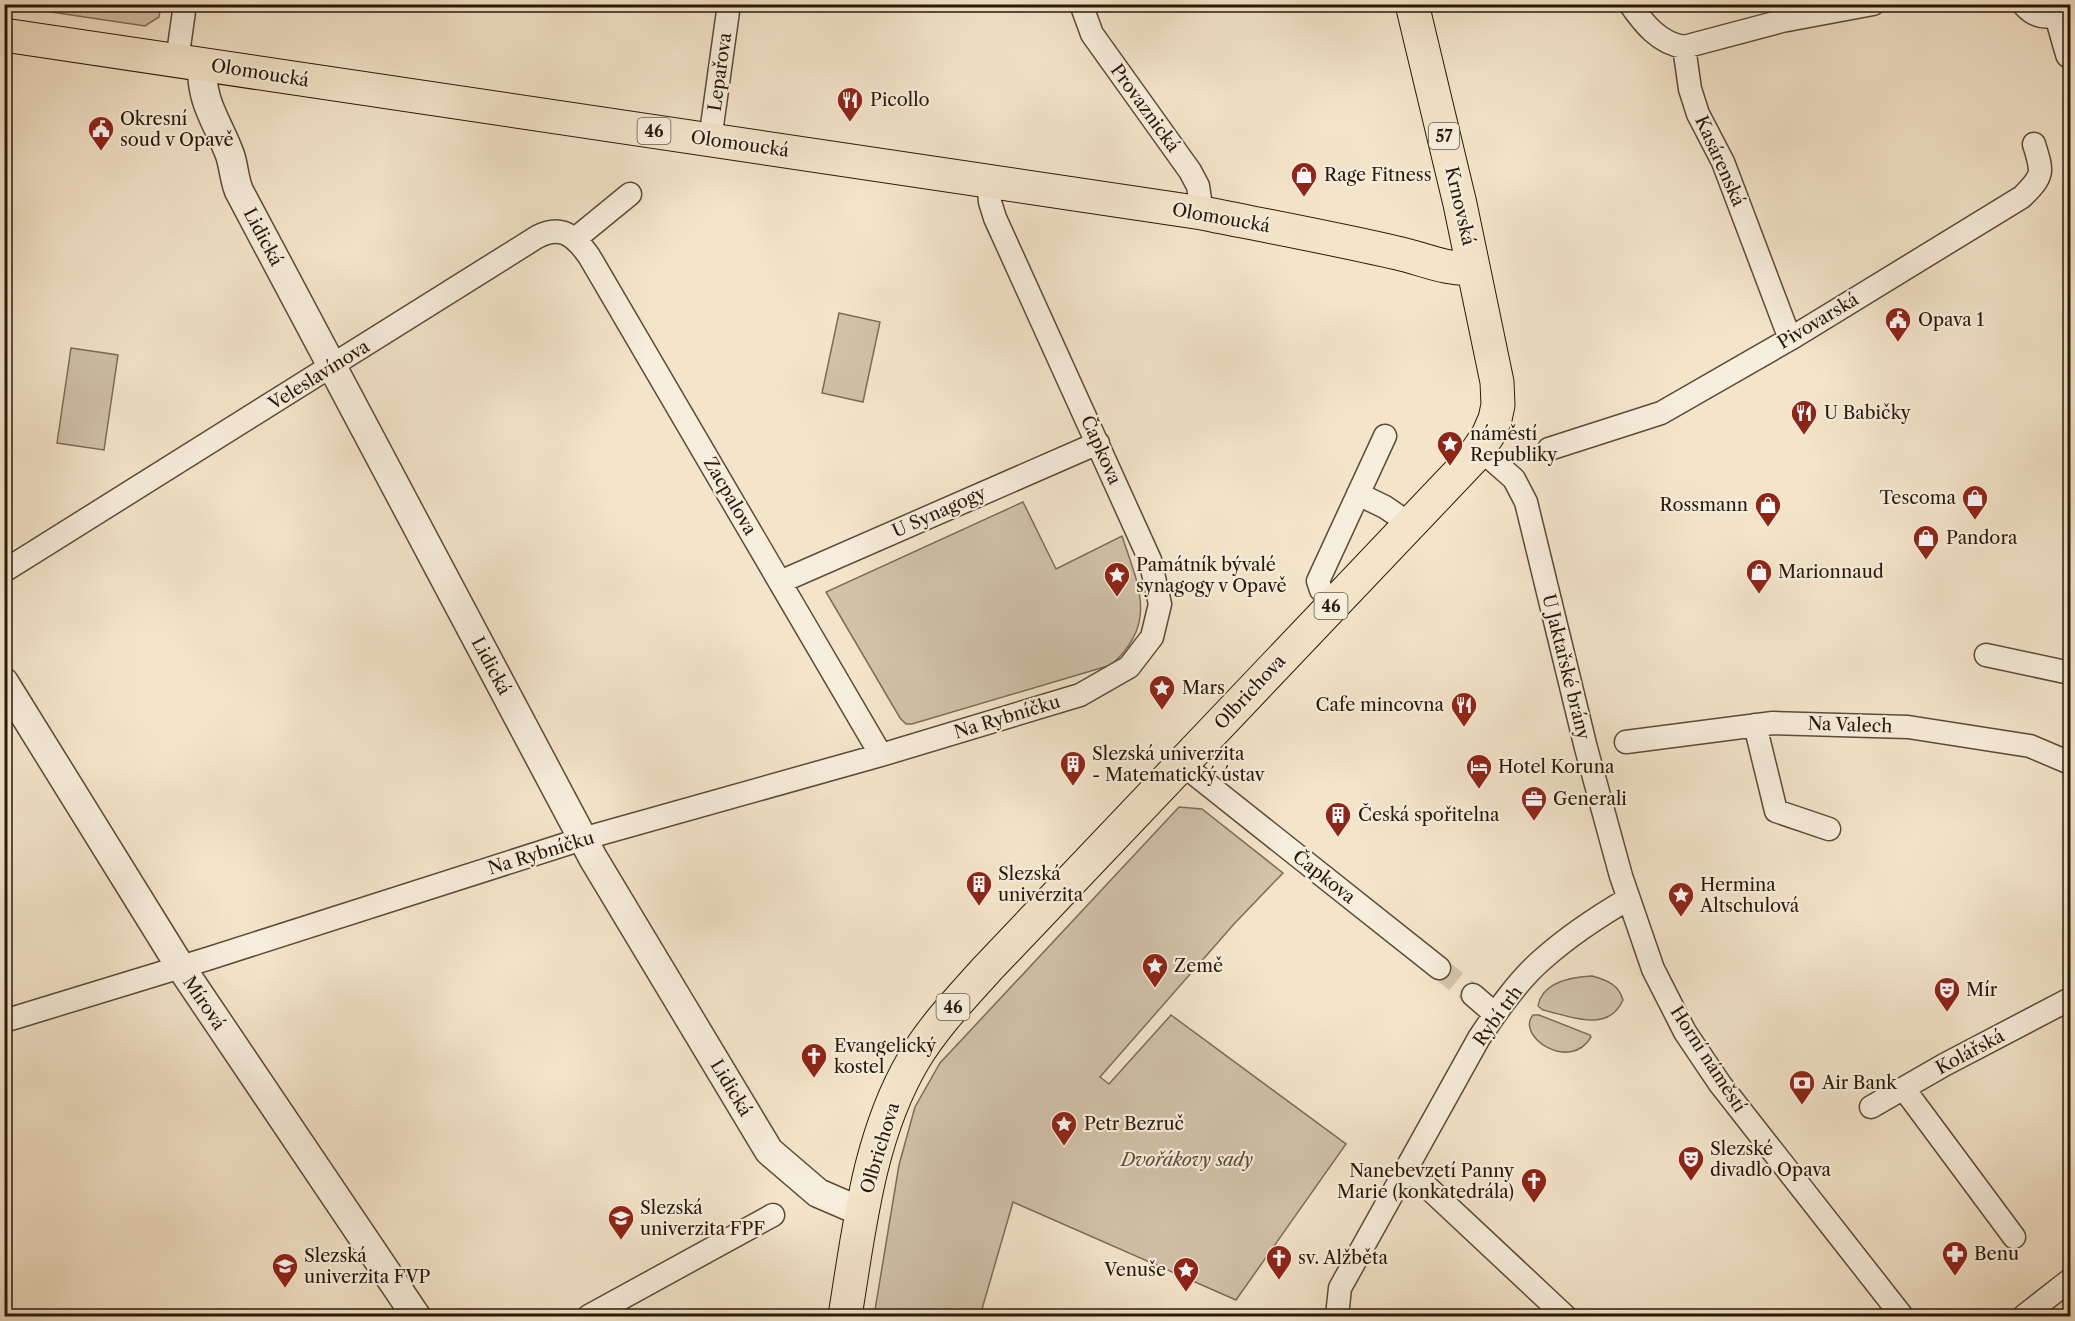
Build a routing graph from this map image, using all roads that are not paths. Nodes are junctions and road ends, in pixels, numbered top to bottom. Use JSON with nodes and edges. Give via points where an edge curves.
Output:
{"nodes":[{"id":1,"x":185,"y":4,"type":"edge"},
{"id":2,"x":729,"y":4,"type":"edge"},
{"id":3,"x":1081,"y":4,"type":"edge"},
{"id":4,"x":1412,"y":4,"type":"edge"},
{"id":5,"x":1630,"y":4,"type":"edge"},
{"id":6,"x":1873,"y":4,"type":"edge"},
{"id":7,"x":2027,"y":4,"type":"edge"},
{"id":8,"x":2063,"y":8,"type":"edge"},
{"id":9,"x":4,"y":35,"type":"edge"},
{"id":10,"x":1684,"y":47,"type":"junction"},
{"id":11,"x":2070,"y":54,"type":"edge"},
{"id":12,"x":190,"y":62,"type":"junction"},
{"id":13,"x":710,"y":140,"type":"junction"},
{"id":14,"x":2034,"y":144,"type":"dead end"},
{"id":15,"x":988,"y":181,"type":"junction"},
{"id":16,"x":630,"y":194,"type":"dead end"},
{"id":17,"x":1202,"y":213,"type":"junction"},
{"id":18,"x":575,"y":239,"type":"junction"},
{"id":19,"x":1473,"y":268,"type":"junction"},
{"id":20,"x":1790,"y":339,"type":"junction"},
{"id":21,"x":332,"y":366,"type":"junction"},
{"id":22,"x":1385,"y":436,"type":"dead end"},
{"id":23,"x":1098,"y":443,"type":"junction"},
{"id":24,"x":1549,"y":448,"type":"dead end"},
{"id":25,"x":1480,"y":449,"type":"junction"},
{"id":26,"x":1358,"y":494,"type":"junction"},
{"id":27,"x":1410,"y":525,"type":"junction"},
{"id":28,"x":4,"y":571,"type":"edge"},
{"id":29,"x":780,"y":582,"type":"junction"},
{"id":30,"x":1335,"y":601,"type":"junction"},
{"id":31,"x":1986,"y":656,"type":"dead end"},
{"id":32,"x":2070,"y":673,"type":"edge"},
{"id":33,"x":4,"y":682,"type":"edge"},
{"id":34,"x":1080,"y":695,"type":"joint"},
{"id":35,"x":1755,"y":725,"type":"junction"},
{"id":36,"x":1626,"y":742,"type":"dead end"},
{"id":37,"x":881,"y":755,"type":"junction"},
{"id":38,"x":1182,"y":764,"type":"junction"},
{"id":39,"x":2070,"y":764,"type":"edge"},
{"id":40,"x":1829,"y":829,"type":"dead end"},
{"id":41,"x":582,"y":839,"type":"junction"},
{"id":42,"x":1628,"y":899,"type":"junction"},
{"id":43,"x":180,"y":966,"type":"junction"},
{"id":44,"x":1439,"y":968,"type":"tunnel mouth"},
{"id":45,"x":1473,"y":995,"type":"tunnel mouth"},
{"id":46,"x":2070,"y":999,"type":"edge"},
{"id":47,"x":1495,"y":1014,"type":"junction"},
{"id":48,"x":4,"y":1021,"type":"edge"},
{"id":49,"x":1904,"y":1089,"type":"junction"},
{"id":50,"x":1871,"y":1107,"type":"dead end"},
{"id":51,"x":1407,"y":1168,"type":"junction"},
{"id":52,"x":862,"y":1212,"type":"junction"},
{"id":53,"x":773,"y":1215,"type":"dead end"},
{"id":54,"x":2014,"y":1237,"type":"dead end"},
{"id":55,"x":2070,"y":1280,"type":"edge"},
{"id":56,"x":416,"y":1317,"type":"edge"},
{"id":57,"x":589,"y":1317,"type":"edge"},
{"id":58,"x":845,"y":1317,"type":"edge"},
{"id":59,"x":1337,"y":1317,"type":"edge"},
{"id":60,"x":1565,"y":1317,"type":"edge"},
{"id":61,"x":1902,"y":1317,"type":"edge"},
{"id":62,"x":2024,"y":1317,"type":"edge"}],
"edges":[{"from":1,"to":12,"type":"street"},
{"from":2,"to":13,"type":"street","name":"Lepařova"},
{"from":3,"to":17,"type":"street","name":"Provaznická","via":[[1092,34],[1190,171],[1198,186]]},
{"from":4,"to":19,"type":"main road","name":"Krnovská","number":"57"},
{"from":5,"to":10,"type":"street","via":[[1656,36]]},
{"from":6,"to":10,"type":"street","via":[[1782,21]]},
{"from":7,"to":8,"type":"street","via":[[2043,14]]},
{"from":8,"to":11,"type":"street"},
{"from":9,"to":12,"type":"main road","name":"Olomoucká","number":"46"},
{"from":10,"to":20,"type":"street","name":"Kasárenská","via":[[1698,114],[1723,162]]},
{"from":12,"to":13,"type":"main road","name":"Olomoucká","number":"46"},
{"from":12,"to":21,"type":"street","name":"Lidická","via":[[229,153],[236,183]]},
{"from":13,"to":15,"type":"main road","name":"Olomoucká","number":"46"},
{"from":14,"to":20,"type":"street","name":"Pivovarská","via":[[2041,166],[2038,181],[2022,197]]},
{"from":15,"to":17,"type":"main road","name":"Olomoucká","number":"46"},
{"from":15,"to":23,"type":"street","name":"Čapkova","via":[[995,218]]},
{"from":16,"to":18,"type":"street"},
{"from":17,"to":19,"type":"main road","name":"Olomoucká","number":"46"},
{"from":18,"to":21,"type":"street","name":"Veleslavínova","via":[[559,231],[544,233]]},
{"from":18,"to":29,"type":"street","name":"Zacpalova","via":[[589,256]]},
{"from":19,"to":25,"type":"main road","number":"46","via":[[1498,393],[1495,419]]},
{"from":20,"to":24,"type":"street","name":"Pivovarská","via":[[1661,413]]},
{"from":21,"to":28,"type":"street","name":"Veleslavínova"},
{"from":21,"to":41,"type":"street","name":"Lidická"},
{"from":22,"to":26,"type":"street"},
{"from":23,"to":29,"type":"street","name":"U Synagogy"},
{"from":23,"to":34,"type":"street","name":"Čapkova","via":[[1150,560],[1160,604],[1152,637],[1129,667]]},
{"from":25,"to":27,"type":"main road","name":"Olbrichova","number":"46"},
{"from":25,"to":42,"type":"street","name":"U Jaktařské brány","via":[[1514,479],[1526,502],[1586,748]]},
{"from":26,"to":27,"type":"street"},
{"from":26,"to":30,"type":"street","via":[[1318,580],[1321,590]]},
{"from":27,"to":30,"type":"main road","name":"Olbrichova","number":"46"},
{"from":29,"to":37,"type":"street","name":"Zacpalova"},
{"from":30,"to":38,"type":"main road","name":"Olbrichova","number":"46"},
{"from":31,"to":32,"type":"street"},
{"from":33,"to":43,"type":"street","name":"Mírová"},
{"from":34,"to":37,"type":"street","name":"Na Rybníčku"},
{"from":35,"to":36,"type":"street","name":"Na Valech"},
{"from":35,"to":39,"type":"street","name":"Na Valech","via":[[1908,727],[2030,746]]},
{"from":35,"to":40,"type":"street","via":[[1776,811]]},
{"from":37,"to":41,"type":"street","name":"Na Rybníčku"},
{"from":38,"to":44,"type":"street","name":"Čapkova"},
{"from":38,"to":52,"type":"main road","name":"Olbrichova","number":"46","via":[[930,1035],[908,1070],[885,1121]]},
{"from":41,"to":43,"type":"street","name":"Na Rybníčku"},
{"from":41,"to":52,"type":"street","name":"Lidická","via":[[769,1151],[818,1193]]},
{"from":42,"to":47,"type":"street","name":"Rybí trh","via":[[1542,959]]},
{"from":42,"to":61,"type":"street","name":"Horní náměstí","via":[[1653,969],[1685,1032],[1720,1084]]},
{"from":43,"to":48,"type":"street","name":"Na Rybníčku"},
{"from":43,"to":56,"type":"street","name":"Mírová"},
{"from":45,"to":47,"type":"street"},
{"from":46,"to":49,"type":"street","name":"Kolářská"},
{"from":47,"to":51,"type":"street","name":"Rybí trh"},
{"from":49,"to":50,"type":"street","name":"Kolářská"},
{"from":49,"to":54,"type":"street"},
{"from":51,"to":59,"type":"street","name":"Rybí trh","via":[[1340,1288]]},
{"from":51,"to":60,"type":"street"},
{"from":52,"to":58,"type":"main road","name":"Olbrichova","number":"46"},
{"from":53,"to":57,"type":"street"},
{"from":55,"to":62,"type":"street"}]}
